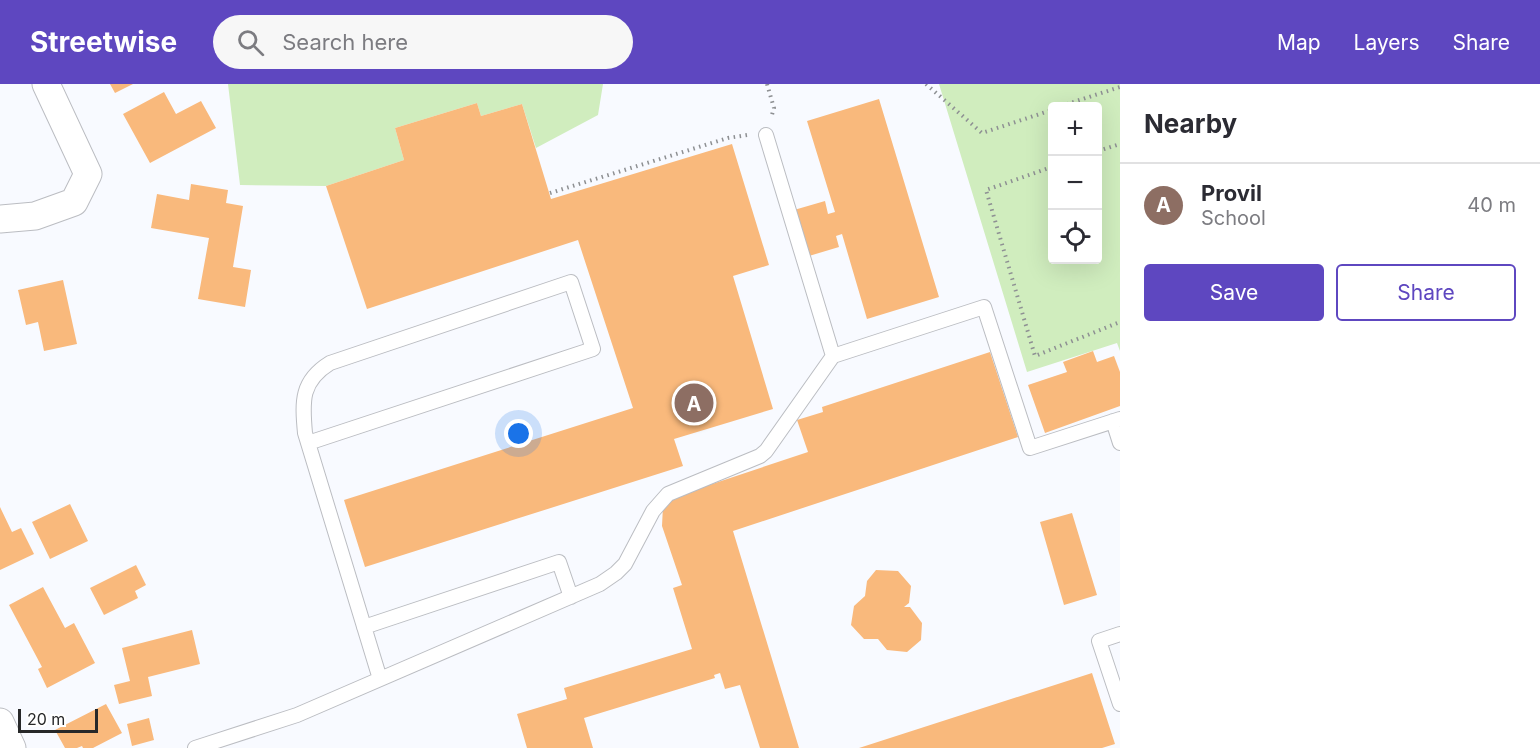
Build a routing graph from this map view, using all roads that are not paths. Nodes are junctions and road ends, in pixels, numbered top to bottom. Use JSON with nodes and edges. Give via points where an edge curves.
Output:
{"nodes":[{"id":1,"x":46,"y":84,"type":"edge"},
{"id":2,"x":766,"y":135,"type":"road end"},
{"id":3,"x":2,"y":210,"type":"edge"},
{"id":4,"x":833,"y":357,"type":"junction"},
{"id":5,"x":1117,"y":420,"type":"edge"},
{"id":6,"x":309,"y":443,"type":"junction"},
{"id":7,"x":1120,"y":443,"type":"edge"},
{"id":8,"x":571,"y":597,"type":"junction"},
{"id":9,"x":364,"y":627,"type":"junction"},
{"id":10,"x":1120,"y":634,"type":"edge"},
{"id":11,"x":380,"y":679,"type":"junction"},
{"id":12,"x":1120,"y":704,"type":"edge"},
{"id":13,"x":0,"y":722,"type":"edge"},
{"id":14,"x":12,"y":748,"type":"edge"},
{"id":15,"x":195,"y":748,"type":"edge"}],
"edges":[{"from":1,"to":3,"type":"street","via":[[88,174],[74,202],[35,216]]},
{"from":2,"to":4,"type":"lane"},
{"from":4,"to":5,"type":"lane","via":[[984,307],[1030,448]]},
{"from":4,"to":8,"type":"lane","via":[[766,451],[668,494],[653,511],[625,564],[600,584]]},
{"from":5,"to":7,"type":"lane"},
{"from":6,"to":6,"type":"lane","via":[[303,413],[306,388],[319,370],[330,363],[571,282],[593,349]]},
{"from":6,"to":9,"type":"lane"},
{"from":8,"to":9,"type":"lane","via":[[559,562]]},
{"from":8,"to":11,"type":"lane"},
{"from":9,"to":11,"type":"lane"},
{"from":10,"to":12,"type":"lane","via":[[1099,640]]},
{"from":11,"to":15,"type":"lane","via":[[297,716]]},
{"from":13,"to":14,"type":"street"}]}
